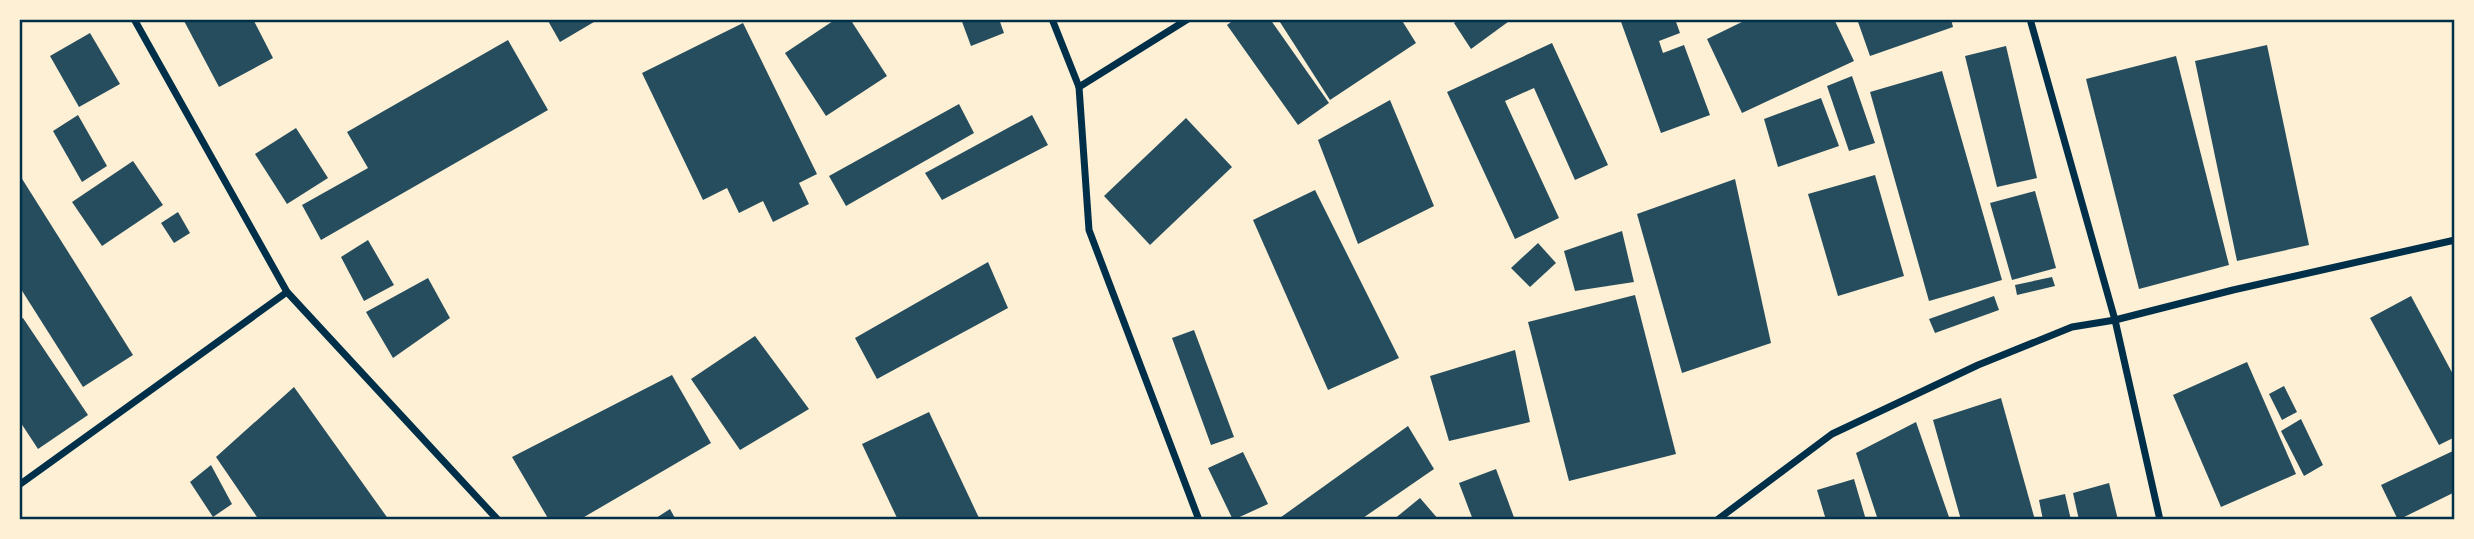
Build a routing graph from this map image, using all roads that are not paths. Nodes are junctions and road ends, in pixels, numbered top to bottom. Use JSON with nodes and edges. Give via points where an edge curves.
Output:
{"nodes":[{"id":1,"x":134,"y":19,"type":"edge"},
{"id":2,"x":1052,"y":19,"type":"edge"},
{"id":3,"x":1188,"y":19,"type":"edge"},
{"id":4,"x":2030,"y":19,"type":"edge"},
{"id":5,"x":1079,"y":87,"type":"junction"},
{"id":6,"x":2455,"y":240,"type":"edge"},
{"id":7,"x":287,"y":292,"type":"junction"},
{"id":8,"x":2115,"y":320,"type":"junction"},
{"id":9,"x":19,"y":485,"type":"edge"},
{"id":10,"x":498,"y":520,"type":"edge"},
{"id":11,"x":1199,"y":520,"type":"edge"},
{"id":12,"x":1717,"y":520,"type":"edge"},
{"id":13,"x":2160,"y":520,"type":"edge"}],
"edges":[{"from":1,"to":7,"type":"street"},
{"from":2,"to":5,"type":"street"},
{"from":3,"to":5,"type":"street"},
{"from":4,"to":8,"type":"street"},
{"from":5,"to":11,"type":"street","via":[[1089,230]]},
{"from":6,"to":8,"type":"street"},
{"from":7,"to":9,"type":"street"},
{"from":7,"to":10,"type":"street"},
{"from":8,"to":12,"type":"street","via":[[2072,327],[1978,365],[1832,434]]},
{"from":8,"to":13,"type":"street"}]}
